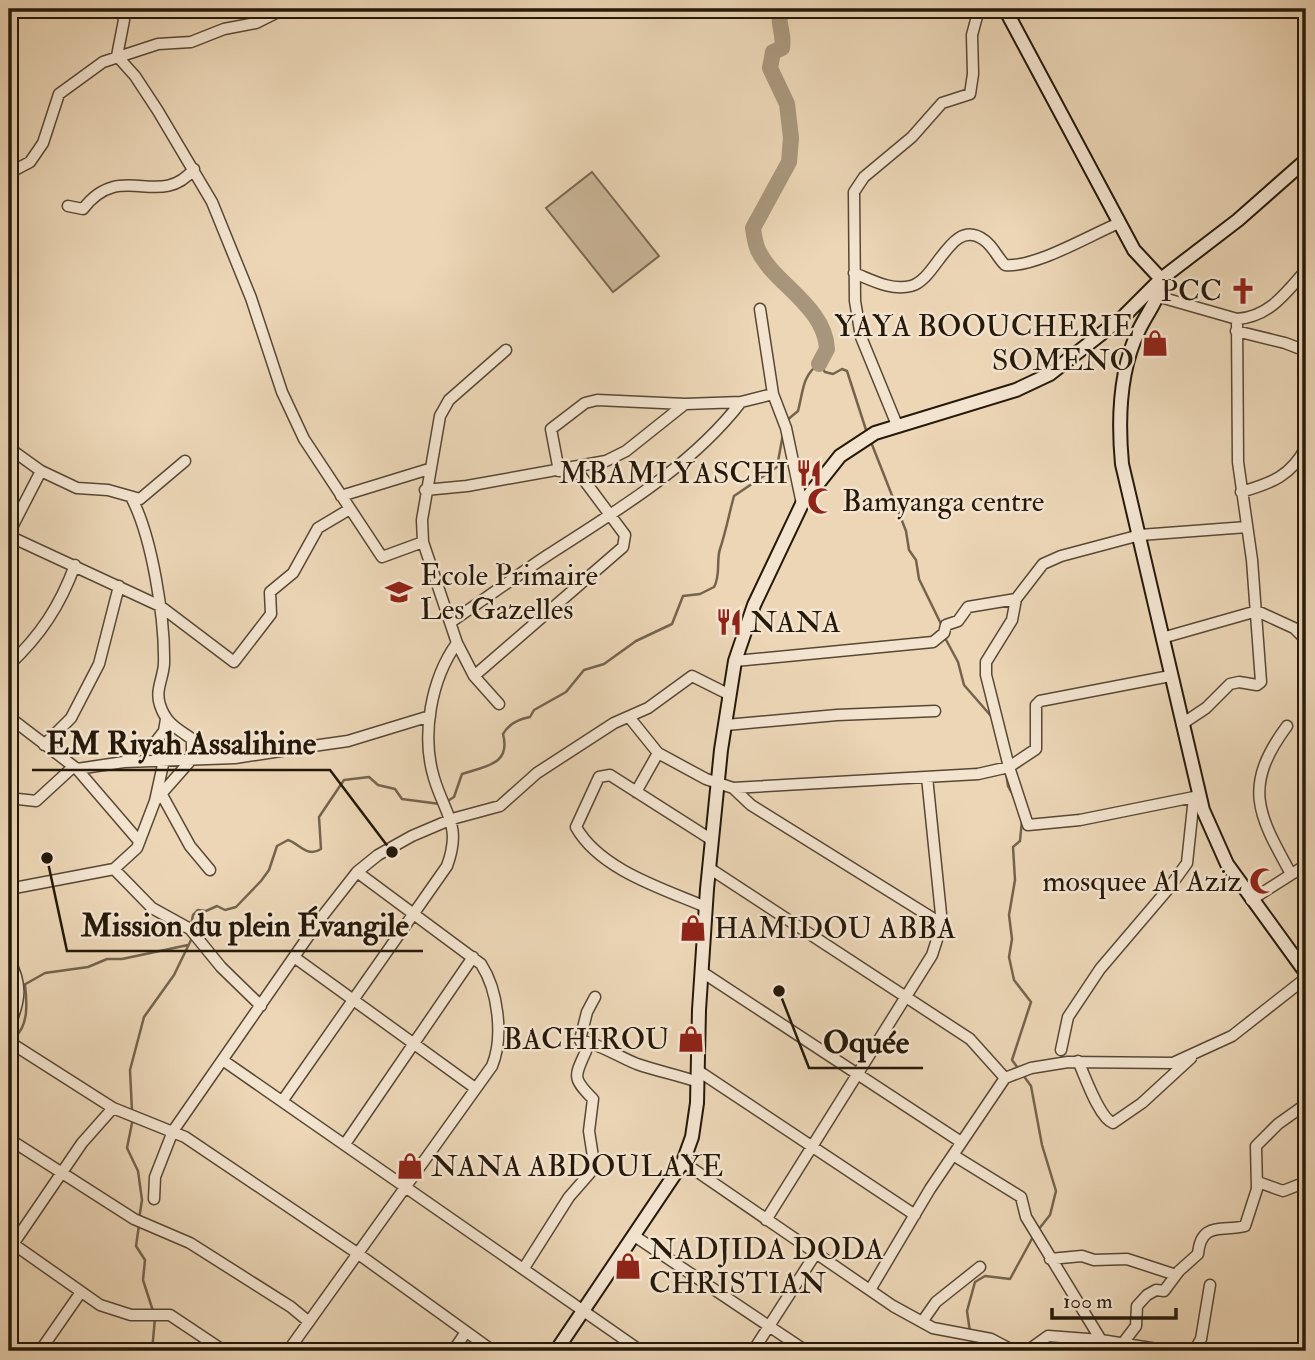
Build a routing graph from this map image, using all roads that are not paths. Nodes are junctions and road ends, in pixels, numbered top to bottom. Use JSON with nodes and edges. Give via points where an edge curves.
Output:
{"nodes":[{"id":1,"x":121,"y":9,"type":"edge"},
{"id":2,"x":284,"y":9,"type":"edge"},
{"id":3,"x":979,"y":9,"type":"edge"},
{"id":4,"x":1005,"y":9,"type":"edge"},
{"id":5,"x":117,"y":57,"type":"junction"},
{"id":6,"x":1306,"y":160,"type":"edge"},
{"id":7,"x":194,"y":170,"type":"junction"},
{"id":8,"x":9,"y":173,"type":"edge"},
{"id":9,"x":68,"y":206,"type":"dead end"},
{"id":10,"x":1119,"y":223,"type":"junction"},
{"id":11,"x":1306,"y":270,"type":"edge"},
{"id":12,"x":854,"y":273,"type":"junction"},
{"id":13,"x":1161,"y":279,"type":"junction"},
{"id":14,"x":1160,"y":297,"type":"junction"},
{"id":15,"x":760,"y":309,"type":"dead end"},
{"id":16,"x":1237,"y":319,"type":"junction"},
{"id":17,"x":1236,"y":331,"type":"junction"},
{"id":18,"x":506,"y":350,"type":"dead end"},
{"id":19,"x":1306,"y":351,"type":"edge"},
{"id":20,"x":773,"y":394,"type":"junction"},
{"id":21,"x":741,"y":402,"type":"junction"},
{"id":22,"x":685,"y":404,"type":"junction"},
{"id":23,"x":897,"y":425,"type":"junction"},
{"id":24,"x":1306,"y":447,"type":"edge"},
{"id":25,"x":9,"y":449,"type":"edge"},
{"id":26,"x":185,"y":461,"type":"dead end"},
{"id":27,"x":575,"y":468,"type":"junction"},
{"id":28,"x":429,"y":470,"type":"junction"},
{"id":29,"x":41,"y":471,"type":"junction"},
{"id":30,"x":559,"y":471,"type":"junction"},
{"id":31,"x":425,"y":490,"type":"junction"},
{"id":32,"x":1241,"y":492,"type":"junction"},
{"id":33,"x":341,"y":496,"type":"junction"},
{"id":34,"x":131,"y":497,"type":"junction"},
{"id":35,"x":802,"y":504,"type":"junction"},
{"id":36,"x":350,"y":509,"type":"junction"},
{"id":37,"x":610,"y":515,"type":"junction"},
{"id":38,"x":1247,"y":527,"type":"junction"},
{"id":39,"x":9,"y":535,"type":"edge"},
{"id":40,"x":1140,"y":535,"type":"junction"},
{"id":41,"x":423,"y":542,"type":"junction"},
{"id":42,"x":75,"y":565,"type":"junction"},
{"id":43,"x":119,"y":586,"type":"junction"},
{"id":44,"x":1016,"y":599,"type":"junction"},
{"id":45,"x":160,"y":606,"type":"junction"},
{"id":46,"x":1257,"y":611,"type":"junction"},
{"id":47,"x":451,"y":622,"type":"junction"},
{"id":48,"x":1162,"y":638,"type":"junction"},
{"id":49,"x":1306,"y":640,"type":"edge"},
{"id":50,"x":457,"y":643,"type":"junction"},
{"id":51,"x":735,"y":661,"type":"junction"},
{"id":52,"x":9,"y":665,"type":"edge"},
{"id":53,"x":474,"y":676,"type":"junction"},
{"id":54,"x":1170,"y":676,"type":"junction"},
{"id":55,"x":730,"y":695,"type":"junction"},
{"id":56,"x":499,"y":704,"type":"dead end"},
{"id":57,"x":935,"y":711,"type":"dead end"},
{"id":58,"x":430,"y":716,"type":"junction"},
{"id":59,"x":9,"y":717,"type":"edge"},
{"id":60,"x":629,"y":717,"type":"junction"},
{"id":61,"x":166,"y":719,"type":"junction"},
{"id":62,"x":1182,"y":724,"type":"junction"},
{"id":63,"x":726,"y":725,"type":"junction"},
{"id":64,"x":1287,"y":726,"type":"dead end"},
{"id":65,"x":44,"y":745,"type":"junction"},
{"id":66,"x":658,"y":753,"type":"junction"},
{"id":67,"x":164,"y":760,"type":"junction"},
{"id":68,"x":192,"y":760,"type":"junction"},
{"id":69,"x":75,"y":768,"type":"junction"},
{"id":70,"x":1006,"y":768,"type":"junction"},
{"id":71,"x":927,"y":777,"type":"junction"},
{"id":72,"x":718,"y":783,"type":"junction"},
{"id":73,"x":733,"y":788,"type":"junction"},
{"id":74,"x":636,"y":792,"type":"junction"},
{"id":75,"x":1197,"y":797,"type":"junction"},
{"id":76,"x":9,"y":798,"type":"edge"},
{"id":77,"x":158,"y":798,"type":"junction"},
{"id":78,"x":452,"y":819,"type":"junction"},
{"id":79,"x":138,"y":839,"type":"junction"},
{"id":80,"x":712,"y":840,"type":"junction"},
{"id":81,"x":1306,"y":865,"type":"edge"},
{"id":82,"x":709,"y":868,"type":"junction"},
{"id":83,"x":114,"y":869,"type":"junction"},
{"id":84,"x":210,"y":870,"type":"dead end"},
{"id":85,"x":357,"y":872,"type":"junction"},
{"id":86,"x":1291,"y":874,"type":"junction"},
{"id":87,"x":9,"y":889,"type":"edge"},
{"id":88,"x":1251,"y":900,"type":"junction"},
{"id":89,"x":706,"y":907,"type":"junction"},
{"id":90,"x":411,"y":914,"type":"junction"},
{"id":91,"x":942,"y":924,"type":"junction"},
{"id":92,"x":294,"y":957,"type":"junction"},
{"id":93,"x":473,"y":957,"type":"junction"},
{"id":94,"x":9,"y":960,"type":"edge"},
{"id":95,"x":702,"y":972,"type":"junction"},
{"id":96,"x":1306,"y":973,"type":"edge"},
{"id":97,"x":1306,"y":978,"type":"edge"},
{"id":98,"x":595,"y":998,"type":"dead end"},
{"id":99,"x":906,"y":999,"type":"junction"},
{"id":100,"x":354,"y":1000,"type":"junction"},
{"id":101,"x":261,"y":1006,"type":"junction"},
{"id":102,"x":580,"y":1040,"type":"junction"},
{"id":103,"x":10,"y":1041,"type":"edge"},
{"id":104,"x":413,"y":1044,"type":"junction"},
{"id":105,"x":1061,"y":1050,"type":"junction"},
{"id":106,"x":1194,"y":1056,"type":"junction"},
{"id":107,"x":224,"y":1061,"type":"junction"},
{"id":108,"x":1073,"y":1061,"type":"junction"},
{"id":109,"x":1046,"y":1064,"type":"junction"},
{"id":110,"x":859,"y":1073,"type":"junction"},
{"id":111,"x":697,"y":1076,"type":"junction"},
{"id":112,"x":1008,"y":1076,"type":"junction"},
{"id":113,"x":475,"y":1088,"type":"junction"},
{"id":114,"x":283,"y":1100,"type":"junction"},
{"id":115,"x":1306,"y":1104,"type":"edge"},
{"id":116,"x":113,"y":1108,"type":"junction"},
{"id":117,"x":173,"y":1131,"type":"junction"},
{"id":118,"x":9,"y":1139,"type":"edge"},
{"id":119,"x":961,"y":1142,"type":"junction"},
{"id":120,"x":345,"y":1144,"type":"junction"},
{"id":121,"x":811,"y":1147,"type":"junction"},
{"id":122,"x":953,"y":1155,"type":"junction"},
{"id":123,"x":683,"y":1162,"type":"junction"},
{"id":124,"x":61,"y":1173,"type":"junction"},
{"id":125,"x":1258,"y":1182,"type":"junction"},
{"id":126,"x":1306,"y":1182,"type":"edge"},
{"id":127,"x":404,"y":1187,"type":"junction"},
{"id":128,"x":154,"y":1199,"type":"dead end"},
{"id":129,"x":915,"y":1215,"type":"junction"},
{"id":130,"x":766,"y":1220,"type":"junction"},
{"id":131,"x":636,"y":1237,"type":"junction"},
{"id":132,"x":10,"y":1245,"type":"edge"},
{"id":133,"x":816,"y":1252,"type":"junction"},
{"id":134,"x":357,"y":1253,"type":"junction"},
{"id":135,"x":1050,"y":1259,"type":"junction"},
{"id":136,"x":980,"y":1267,"type":"dead end"},
{"id":137,"x":524,"y":1268,"type":"junction"},
{"id":138,"x":1176,"y":1275,"type":"junction"},
{"id":139,"x":1210,"y":1285,"type":"dead end"},
{"id":140,"x":870,"y":1290,"type":"junction"},
{"id":141,"x":82,"y":1292,"type":"junction"},
{"id":142,"x":584,"y":1311,"type":"junction"},
{"id":143,"x":309,"y":1322,"type":"junction"},
{"id":144,"x":922,"y":1322,"type":"junction"},
{"id":145,"x":769,"y":1327,"type":"junction"},
{"id":146,"x":466,"y":1332,"type":"junction"},
{"id":147,"x":1101,"y":1340,"type":"junction"},
{"id":148,"x":1124,"y":1343,"type":"junction"},
{"id":149,"x":9,"y":1346,"type":"edge"},
{"id":150,"x":16,"y":1351,"type":"edge"},
{"id":151,"x":40,"y":1351,"type":"edge"},
{"id":152,"x":224,"y":1351,"type":"edge"},
{"id":153,"x":288,"y":1351,"type":"edge"},
{"id":154,"x":453,"y":1351,"type":"edge"},
{"id":155,"x":493,"y":1351,"type":"edge"},
{"id":156,"x":556,"y":1351,"type":"edge"},
{"id":157,"x":641,"y":1351,"type":"edge"},
{"id":158,"x":753,"y":1351,"type":"edge"},
{"id":159,"x":806,"y":1351,"type":"edge"},
{"id":160,"x":1014,"y":1351,"type":"edge"},
{"id":161,"x":1027,"y":1351,"type":"edge"},
{"id":162,"x":1169,"y":1351,"type":"edge"},
{"id":163,"x":1194,"y":1351,"type":"edge"}],
"edges":[{"from":1,"to":5,"type":"street","via":[[124,20]]},
{"from":2,"to":5,"type":"street","via":[[256,23],[191,42],[158,44]]},
{"from":3,"to":12,"type":"street","via":[[972,35],[970,94],[936,108],[853,192]]},
{"from":4,"to":10,"type":"street"},
{"from":5,"to":7,"type":"street","via":[[135,76]]},
{"from":5,"to":8,"type":"street","via":[[59,94],[43,143],[30,162]]},
{"from":6,"to":13,"type":"street"},
{"from":7,"to":9,"type":"street","via":[[174,183],[153,189],[130,184],[107,188],[95,193],[83,209]]},
{"from":7,"to":33,"type":"street","via":[[233,251],[282,392],[304,439]]},
{"from":10,"to":12,"type":"street","via":[[1045,259],[1017,266],[1005,265],[991,246],[972,235],[945,249],[924,281],[910,286],[891,287]]},
{"from":10,"to":13,"type":"street","via":[[1133,250]]},
{"from":11,"to":16,"type":"street","via":[[1264,314]]},
{"from":12,"to":23,"type":"street","via":[[861,337]]},
{"from":13,"to":14,"type":"street"},
{"from":13,"to":23,"type":"street","via":[[1124,316],[1050,374],[1016,390]]},
{"from":14,"to":16,"type":"street"},
{"from":14,"to":40,"type":"street","via":[[1137,332],[1118,421],[1122,464]]},
{"from":15,"to":20,"type":"street"},
{"from":16,"to":17,"type":"street"},
{"from":17,"to":19,"type":"street"},
{"from":17,"to":32,"type":"street"},
{"from":18,"to":28,"type":"street","via":[[449,400],[440,416]]},
{"from":20,"to":21,"type":"street"},
{"from":20,"to":35,"type":"street"},
{"from":21,"to":22,"type":"street"},
{"from":21,"to":37,"type":"street","via":[[690,457]]},
{"from":22,"to":27,"type":"street","via":[[626,451]]},
{"from":22,"to":30,"type":"street","via":[[607,398],[585,403],[551,429]]},
{"from":23,"to":35,"type":"street","via":[[840,456]]},
{"from":24,"to":32,"type":"street","via":[[1288,473],[1273,483]]},
{"from":25,"to":29,"type":"street"},
{"from":26,"to":34,"type":"street","via":[[140,499]]},
{"from":27,"to":30,"type":"street"},
{"from":27,"to":37,"type":"street"},
{"from":28,"to":31,"type":"street"},
{"from":28,"to":33,"type":"street"},
{"from":29,"to":34,"type":"street","via":[[77,488]]},
{"from":29,"to":39,"type":"street"},
{"from":30,"to":31,"type":"street"},
{"from":31,"to":41,"type":"street"},
{"from":32,"to":38,"type":"street"},
{"from":33,"to":36,"type":"street"},
{"from":34,"to":45,"type":"street","via":[[141,515]]},
{"from":35,"to":51,"type":"street","via":[[754,605]]},
{"from":36,"to":41,"type":"street","via":[[382,557]]},
{"from":36,"to":45,"type":"street","via":[[318,528],[293,573],[270,592],[271,614],[234,662]]},
{"from":37,"to":47,"type":"street"},
{"from":37,"to":53,"type":"street","via":[[625,536],[623,547]]},
{"from":38,"to":40,"type":"street"},
{"from":38,"to":46,"type":"street"},
{"from":39,"to":42,"type":"street"},
{"from":40,"to":44,"type":"street","via":[[1042,564]]},
{"from":40,"to":48,"type":"street"},
{"from":41,"to":47,"type":"street"},
{"from":42,"to":43,"type":"street"},
{"from":42,"to":52,"type":"street","via":[[51,617]]},
{"from":43,"to":45,"type":"street"},
{"from":43,"to":65,"type":"street","via":[[99,664],[71,718]]},
{"from":44,"to":51,"type":"street","via":[[968,607],[933,642]]},
{"from":44,"to":70,"type":"street","via":[[1012,620],[986,662]]},
{"from":45,"to":61,"type":"street","via":[[164,666],[157,694]]},
{"from":46,"to":48,"type":"street"},
{"from":46,"to":49,"type":"street","via":[[1294,628]]},
{"from":46,"to":62,"type":"street","via":[[1261,682],[1230,684]]},
{"from":47,"to":50,"type":"street"},
{"from":48,"to":54,"type":"street"},
{"from":50,"to":53,"type":"street"},
{"from":50,"to":58,"type":"street","via":[[444,661]]},
{"from":51,"to":55,"type":"street"},
{"from":53,"to":56,"type":"street"},
{"from":54,"to":62,"type":"street"},
{"from":54,"to":70,"type":"street","via":[[1040,701],[1035,711],[1036,749]]},
{"from":55,"to":60,"type":"street","via":[[692,676]]},
{"from":55,"to":63,"type":"street"},
{"from":57,"to":63,"type":"street"},
{"from":58,"to":68,"type":"street","via":[[348,741]]},
{"from":58,"to":78,"type":"street","via":[[429,751]]},
{"from":59,"to":65,"type":"street"},
{"from":60,"to":66,"type":"street"},
{"from":60,"to":78,"type":"street","via":[[537,773],[500,806]]},
{"from":61,"to":67,"type":"street","via":[[154,744]]},
{"from":61,"to":68,"type":"street","via":[[192,739]]},
{"from":62,"to":75,"type":"street"},
{"from":63,"to":72,"type":"street"},
{"from":64,"to":86,"type":"street","via":[[1258,786],[1259,811]]},
{"from":65,"to":69,"type":"street"},
{"from":66,"to":72,"type":"street"},
{"from":66,"to":74,"type":"street"},
{"from":67,"to":68,"type":"street"},
{"from":67,"to":69,"type":"street"},
{"from":67,"to":77,"type":"street"},
{"from":68,"to":77,"type":"street"},
{"from":69,"to":76,"type":"street","via":[[36,801]]},
{"from":69,"to":79,"type":"street"},
{"from":70,"to":71,"type":"street"},
{"from":70,"to":75,"type":"street","via":[[1028,825],[1080,820]]},
{"from":71,"to":73,"type":"street"},
{"from":71,"to":91,"type":"street"},
{"from":72,"to":73,"type":"street"},
{"from":72,"to":80,"type":"street"},
{"from":73,"to":91,"type":"street","via":[[751,805]]},
{"from":74,"to":80,"type":"street"},
{"from":74,"to":89,"type":"street","via":[[610,775],[599,777],[577,822],[579,832],[634,877]]},
{"from":75,"to":88,"type":"street","via":[[1227,864]]},
{"from":75,"to":105,"type":"street","via":[[1186,863],[1088,986],[1068,1017]]},
{"from":77,"to":79,"type":"street"},
{"from":77,"to":84,"type":"street"},
{"from":78,"to":85,"type":"street","via":[[412,836]]},
{"from":78,"to":90,"type":"street","via":[[453,850],[447,866]]},
{"from":79,"to":83,"type":"street","via":[[137,848]]},
{"from":80,"to":82,"type":"street"},
{"from":81,"to":86,"type":"street"},
{"from":82,"to":89,"type":"street"},
{"from":82,"to":99,"type":"street"},
{"from":83,"to":87,"type":"street"},
{"from":83,"to":101,"type":"street","via":[[152,908],[192,932]]},
{"from":85,"to":90,"type":"street"},
{"from":85,"to":92,"type":"street"},
{"from":86,"to":88,"type":"street"},
{"from":88,"to":96,"type":"street"},
{"from":89,"to":95,"type":"street"},
{"from":90,"to":93,"type":"street"},
{"from":90,"to":100,"type":"street"},
{"from":91,"to":99,"type":"street","via":[[932,955]]},
{"from":92,"to":100,"type":"street"},
{"from":92,"to":101,"type":"street"},
{"from":93,"to":104,"type":"street"},
{"from":93,"to":113,"type":"street","via":[[488,975],[498,1033],[496,1056]]},
{"from":94,"to":103,"type":"street","via":[[20,987]]},
{"from":95,"to":110,"type":"street"},
{"from":95,"to":111,"type":"street"},
{"from":97,"to":106,"type":"street","via":[[1232,1036]]},
{"from":98,"to":102,"type":"street"},
{"from":99,"to":110,"type":"street"},
{"from":99,"to":112,"type":"street","via":[[970,1039]]},
{"from":100,"to":104,"type":"street"},
{"from":100,"to":114,"type":"street"},
{"from":101,"to":107,"type":"street"},
{"from":102,"to":111,"type":"street","via":[[605,1046],[642,1065]]},
{"from":102,"to":137,"type":"street","via":[[586,1051],[575,1075],[593,1099],[590,1173],[569,1197]]},
{"from":103,"to":116,"type":"street"},
{"from":104,"to":113,"type":"street"},
{"from":104,"to":120,"type":"street"},
{"from":105,"to":108,"type":"street"},
{"from":105,"to":109,"type":"street"},
{"from":106,"to":108,"type":"street","via":[[1156,1065]]},
{"from":106,"to":108,"type":"street","via":[[1113,1123],[1106,1119]]},
{"from":107,"to":114,"type":"street"},
{"from":107,"to":117,"type":"street"},
{"from":108,"to":109,"type":"street"},
{"from":109,"to":112,"type":"street"},
{"from":110,"to":119,"type":"street"},
{"from":110,"to":121,"type":"street"},
{"from":111,"to":121,"type":"street"},
{"from":111,"to":123,"type":"street","via":[[692,1137]]},
{"from":112,"to":119,"type":"street"},
{"from":113,"to":127,"type":"street"},
{"from":114,"to":120,"type":"street"},
{"from":115,"to":125,"type":"street","via":[[1259,1140],[1255,1157]]},
{"from":116,"to":117,"type":"street"},
{"from":116,"to":124,"type":"street"},
{"from":117,"to":128,"type":"street","via":[[155,1177]]},
{"from":117,"to":134,"type":"street"},
{"from":118,"to":124,"type":"street"},
{"from":119,"to":122,"type":"street"},
{"from":120,"to":127,"type":"street"},
{"from":121,"to":129,"type":"street"},
{"from":121,"to":130,"type":"street"},
{"from":122,"to":129,"type":"street"},
{"from":122,"to":135,"type":"street","via":[[1021,1197]]},
{"from":123,"to":130,"type":"street"},
{"from":123,"to":131,"type":"street"},
{"from":124,"to":132,"type":"street"},
{"from":124,"to":143,"type":"street","via":[[145,1225],[190,1243]]},
{"from":125,"to":126,"type":"street","via":[[1283,1191]]},
{"from":125,"to":138,"type":"street","via":[[1245,1226],[1224,1226],[1203,1236],[1198,1254]]},
{"from":127,"to":134,"type":"street"},
{"from":127,"to":137,"type":"street"},
{"from":129,"to":140,"type":"street"},
{"from":130,"to":133,"type":"street"},
{"from":131,"to":142,"type":"street"},
{"from":131,"to":145,"type":"street"},
{"from":132,"to":141,"type":"street"},
{"from":133,"to":140,"type":"street"},
{"from":133,"to":145,"type":"street"},
{"from":134,"to":143,"type":"street"},
{"from":134,"to":146,"type":"street"},
{"from":135,"to":138,"type":"street","via":[[1127,1259]]},
{"from":135,"to":147,"type":"street"},
{"from":136,"to":144,"type":"street","via":[[936,1302]]},
{"from":137,"to":142,"type":"street"},
{"from":138,"to":148,"type":"street","via":[[1164,1291],[1156,1290],[1137,1306],[1136,1326]]},
{"from":139,"to":163,"type":"street","via":[[1201,1339]]},
{"from":140,"to":144,"type":"street"},
{"from":141,"to":151,"type":"street"},
{"from":141,"to":152,"type":"street","via":[[100,1305],[131,1315],[170,1315]]},
{"from":142,"to":156,"type":"street"},
{"from":142,"to":157,"type":"street"},
{"from":143,"to":153,"type":"street"},
{"from":144,"to":160,"type":"street","via":[[991,1339]]},
{"from":145,"to":158,"type":"street"},
{"from":145,"to":159,"type":"street"},
{"from":146,"to":154,"type":"street"},
{"from":146,"to":155,"type":"street"},
{"from":147,"to":148,"type":"street"},
{"from":147,"to":161,"type":"street","via":[[1048,1336]]},
{"from":148,"to":162,"type":"street"},
{"from":149,"to":150,"type":"street"}]}
